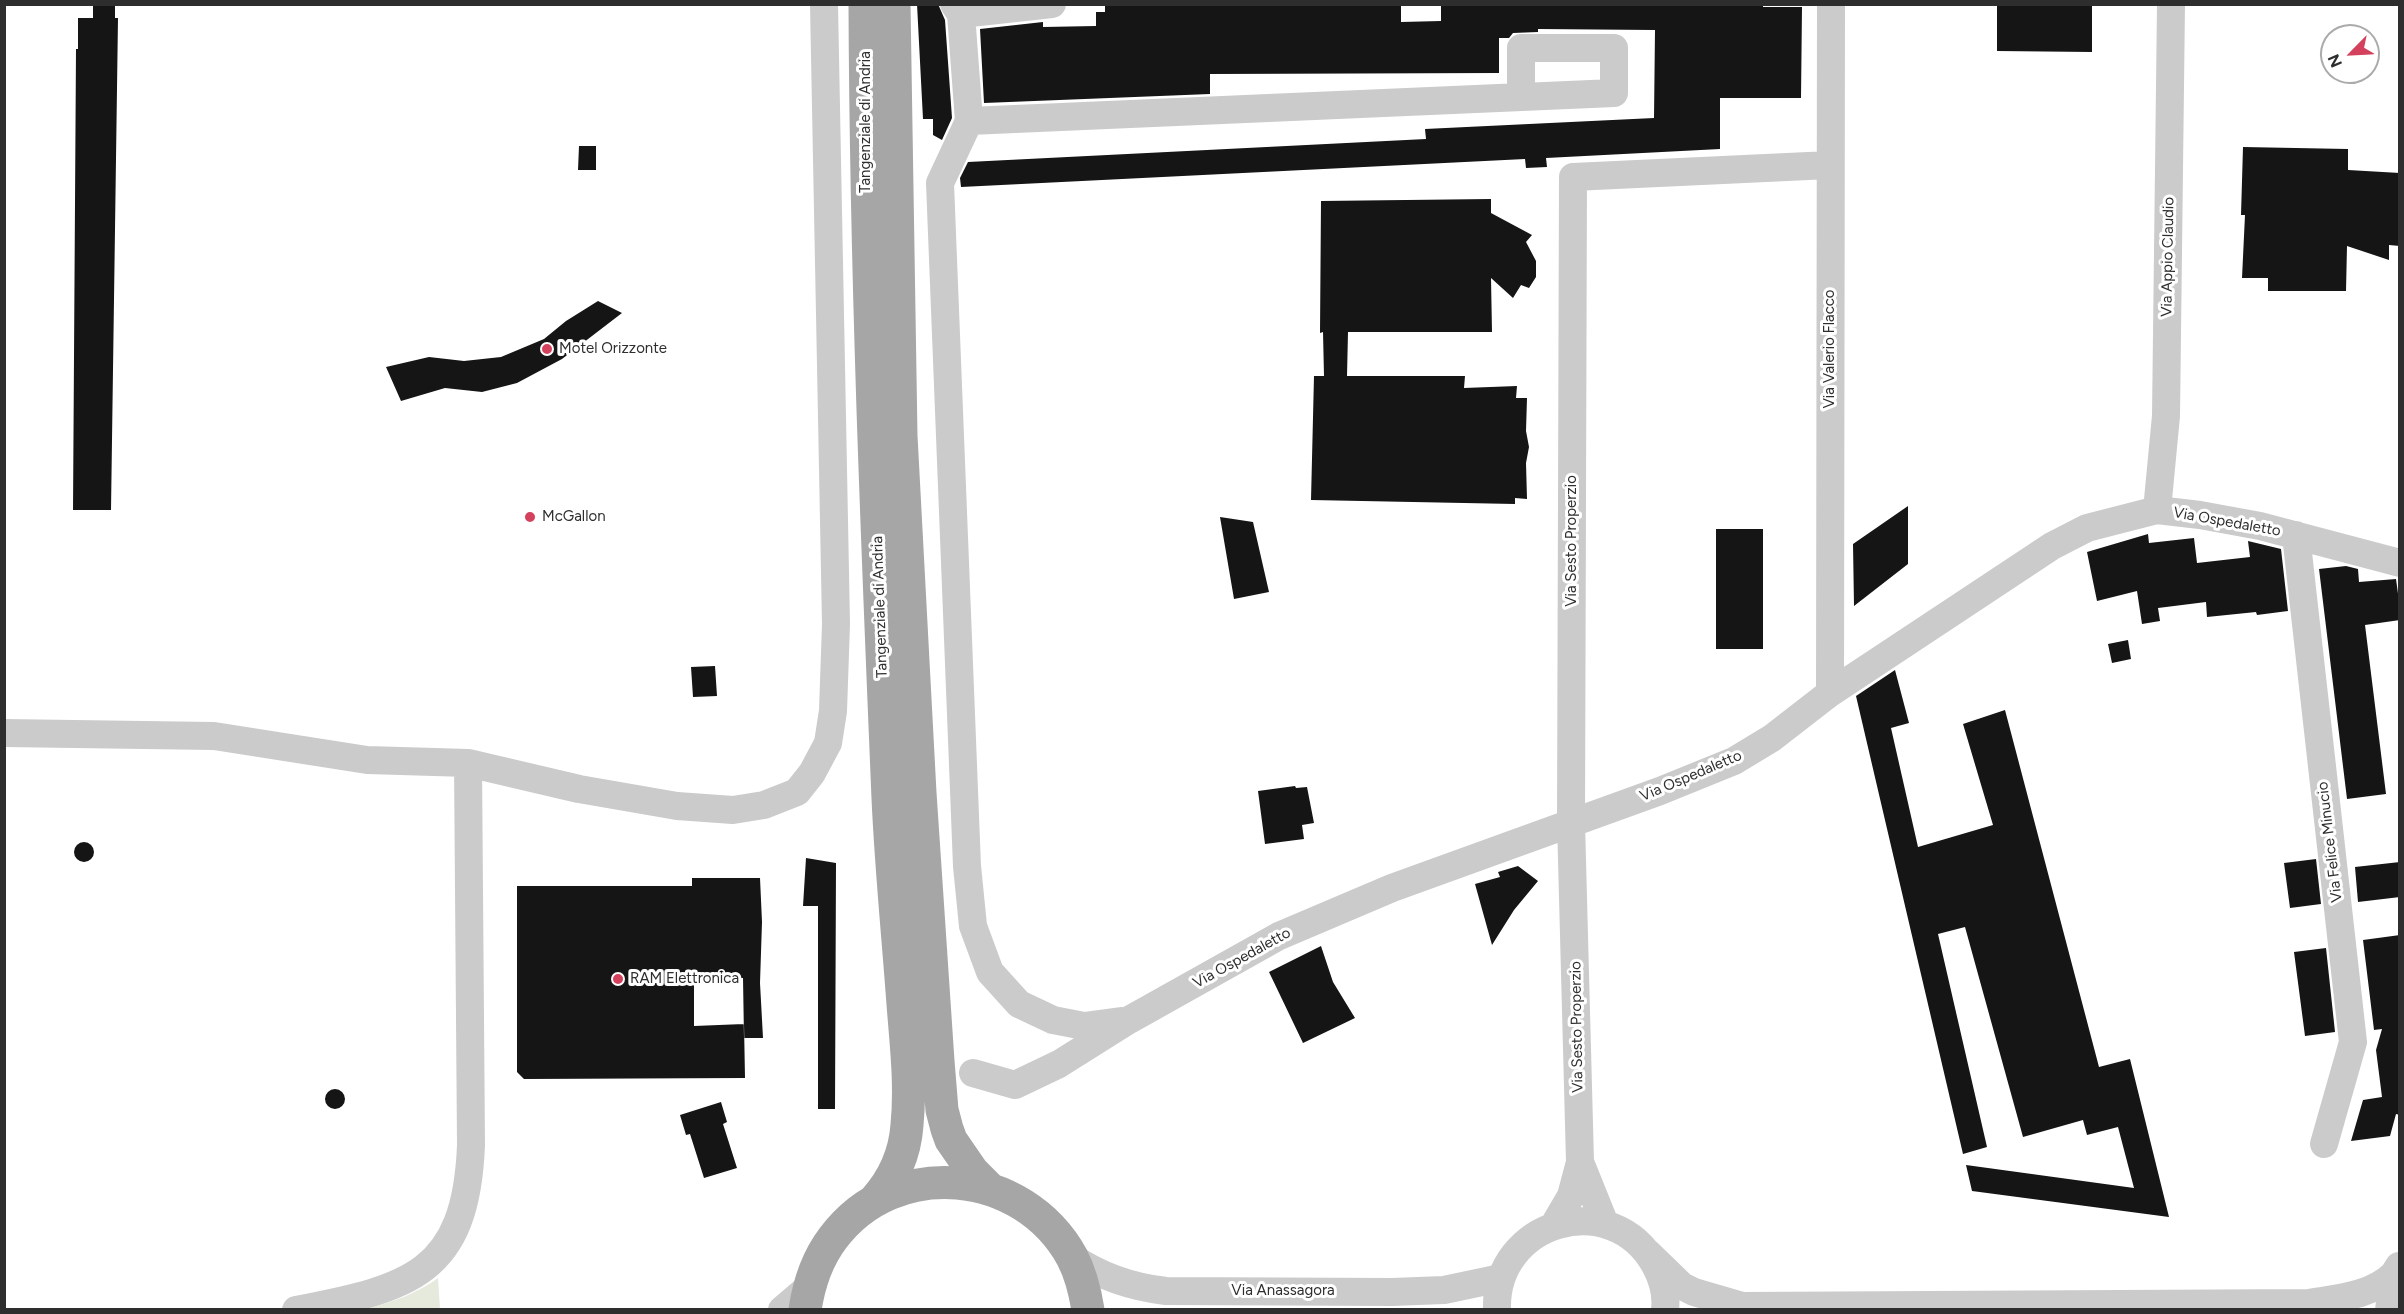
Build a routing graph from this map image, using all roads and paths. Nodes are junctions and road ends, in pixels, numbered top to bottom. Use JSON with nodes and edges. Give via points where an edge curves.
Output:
{"nodes":[{"id":1,"x":824,"y":4,"type":"edge"},
{"id":2,"x":866,"y":4,"type":"edge"},
{"id":3,"x":894,"y":4,"type":"edge"},
{"id":4,"x":1052,"y":4,"type":"edge"},
{"id":5,"x":1831,"y":4,"type":"edge"},
{"id":6,"x":2171,"y":4,"type":"edge"},
{"id":7,"x":958,"y":9,"type":"edge"},
{"id":8,"x":1521,"y":97,"type":"dead end"},
{"id":9,"x":969,"y":121,"type":"junction"},
{"id":10,"x":1830,"y":165,"type":"junction"},
{"id":11,"x":2157,"y":510,"type":"junction"},
{"id":12,"x":2296,"y":535,"type":"junction"},
{"id":13,"x":2400,"y":563,"type":"edge"},
{"id":14,"x":1830,"y":693,"type":"junction"},
{"id":15,"x":4,"y":733,"type":"edge"},
{"id":16,"x":468,"y":764,"type":"junction"},
{"id":17,"x":1571,"y":822,"type":"junction"},
{"id":18,"x":1129,"y":1020,"type":"junction"},
{"id":19,"x":973,"y":1073,"type":"dead end"},
{"id":20,"x":2324,"y":1144,"type":"dead end"},
{"id":21,"x":1580,"y":1162,"type":"junction"},
{"id":22,"x":989,"y":1188,"type":"junction"},
{"id":23,"x":874,"y":1201,"type":"junction"},
{"id":24,"x":1605,"y":1224,"type":"junction"},
{"id":25,"x":1554,"y":1225,"type":"junction"},
{"id":26,"x":1648,"y":1253,"type":"junction"},
{"id":27,"x":1072,"y":1257,"type":"junction"},
{"id":28,"x":2397,"y":1269,"type":"edge"},
{"id":29,"x":1501,"y":1278,"type":"junction"},
{"id":30,"x":807,"y":1298,"type":"edge"},
{"id":31,"x":2308,"y":1303,"type":"junction"},
{"id":32,"x":1738,"y":1308,"type":"edge"},
{"id":33,"x":296,"y":1310,"type":"edge"},
{"id":34,"x":782,"y":1310,"type":"edge"},
{"id":35,"x":1088,"y":1310,"type":"edge"},
{"id":36,"x":1497,"y":1310,"type":"edge"},
{"id":37,"x":1665,"y":1310,"type":"edge"},
{"id":38,"x":2338,"y":1310,"type":"edge"},
{"id":39,"x":2389,"y":1310,"type":"edge"}],
"edges":[{"from":1,"to":16,"type":"street","via":[[836,624],[828,743],[797,792],[764,805],[733,810],[676,806]]},
{"from":2,"to":23,"type":"main road","name":"Tangenziale di Andria","via":[[866,176],[877,533],[890,835],[909,1104],[900,1160]]},
{"from":3,"to":22,"type":"main road","name":"Tangenziale di Andria","via":[[901,436],[938,1070],[942,1110],[951,1140]]},
{"from":4,"to":7,"type":"street"},
{"from":5,"to":10,"type":"street","name":"Via Valerio Flacco"},
{"from":6,"to":11,"type":"street","name":"Via Appio Claudio","via":[[2166,416]]},
{"from":7,"to":9,"type":"street"},
{"from":8,"to":9,"type":"street"},
{"from":9,"to":18,"type":"street","via":[[940,183],[967,866],[973,926],[990,972],[1018,1004],[1053,1020],[1084,1026]]},
{"from":10,"to":14,"type":"street","name":"Via Valerio Flacco"},
{"from":10,"to":17,"type":"street","name":"Via Sesto Properzio","via":[[1573,177]]},
{"from":11,"to":12,"type":"street","name":"Via Ospedaletto"},
{"from":11,"to":14,"type":"street","name":"Via Ospedaletto","via":[[2087,528],[2052,546]]},
{"from":12,"to":13,"type":"street","name":"Via Ospedaletto"},
{"from":12,"to":20,"type":"street","name":"Via Felice Minucio","via":[[2353,1042]]},
{"from":14,"to":17,"type":"street","name":"Via Ospedaletto","via":[[1772,738],[1734,761]]},
{"from":15,"to":16,"type":"street","via":[[213,736],[367,760]]},
{"from":16,"to":33,"type":"street","via":[[471,1145],[470,1180],[461,1217],[452,1239],[440,1254],[410,1277],[367,1294]]},
{"from":17,"to":18,"type":"street","name":"Via Ospedaletto","via":[[1392,888],[1279,936]]},
{"from":17,"to":21,"type":"street","name":"Via Sesto Properzio"},
{"from":18,"to":19,"type":"street","name":"Via Ospedaletto","via":[[1059,1064],[1015,1084]]},
{"from":21,"to":24,"type":"street","name":"Via Sesto Properzio"},
{"from":21,"to":25,"type":"street","name":"Via Sesto Properzio","via":[[1571,1196]]},
{"from":22,"to":23,"type":"main road","name":"Tangenziale di Andria","via":[[931,1182]]},
{"from":22,"to":27,"type":"main road","name":"Tangenziale di Andria","via":[[1023,1203],[1051,1227]]},
{"from":23,"to":30,"type":"main road","name":"Tangenziale di Andria","via":[[833,1237],[819,1260]]},
{"from":24,"to":25,"type":"street","via":[[1579,1220]]},
{"from":24,"to":26,"type":"street","via":[[1629,1235]]},
{"from":25,"to":29,"type":"street","via":[[1531,1237],[1512,1256]]},
{"from":26,"to":32,"type":"street","via":[[1682,1286]]},
{"from":26,"to":37,"type":"street","via":[[1661,1276]]},
{"from":27,"to":29,"type":"street","name":"Via Anassagora","via":[[1116,1280],[1175,1292],[1423,1291]]},
{"from":27,"to":35,"type":"main road","name":"Tangenziale di Andria","via":[[1083,1283]]},
{"from":28,"to":31,"type":"street","via":[[2384,1284],[2370,1291]]},
{"from":28,"to":39,"type":"street"},
{"from":29,"to":36,"type":"street"},
{"from":30,"to":34,"type":"street"},
{"from":31,"to":32,"type":"street"},
{"from":31,"to":38,"type":"street"}]}
